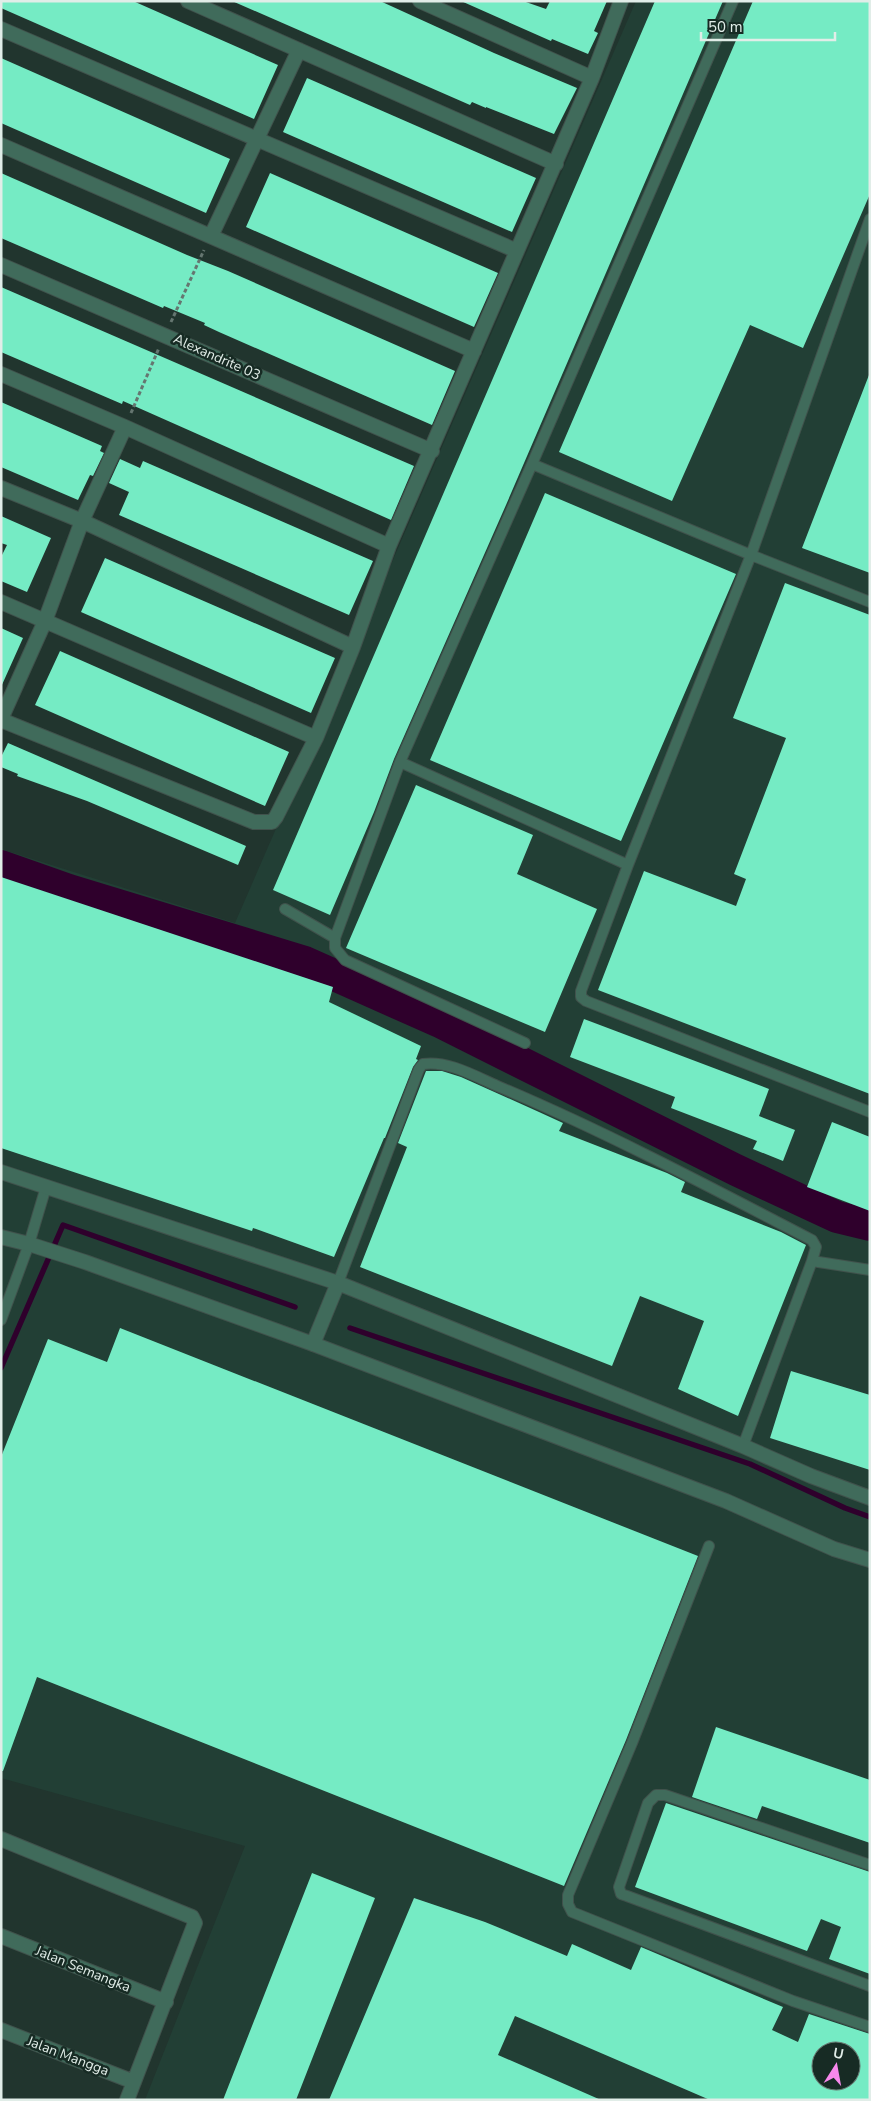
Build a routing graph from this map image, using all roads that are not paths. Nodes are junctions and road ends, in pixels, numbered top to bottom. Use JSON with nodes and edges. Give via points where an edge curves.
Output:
{"nodes":[{"id":1,"x":188,"y":1,"type":"edge"},
{"id":2,"x":420,"y":1,"type":"edge"},
{"id":3,"x":621,"y":1,"type":"edge"},
{"id":4,"x":733,"y":1,"type":"edge"},
{"id":5,"x":1,"y":29,"type":"edge"},
{"id":6,"x":299,"y":50,"type":"junction"},
{"id":7,"x":592,"y":78,"type":"junction"},
{"id":8,"x":258,"y":140,"type":"junction"},
{"id":9,"x":1,"y":145,"type":"edge"},
{"id":10,"x":556,"y":164,"type":"junction"},
{"id":11,"x":870,"y":219,"type":"edge"},
{"id":12,"x":211,"y":236,"type":"junction"},
{"id":13,"x":517,"y":251,"type":"junction"},
{"id":14,"x":1,"y":264,"type":"edge"},
{"id":15,"x":474,"y":351,"type":"junction"},
{"id":16,"x":1,"y":374,"type":"edge"},
{"id":17,"x":125,"y":427,"type":"junction"},
{"id":18,"x":432,"y":451,"type":"junction"},
{"id":19,"x":532,"y":464,"type":"junction"},
{"id":20,"x":1,"y":488,"type":"edge"},
{"id":21,"x":82,"y":522,"type":"junction"},
{"id":22,"x":389,"y":546,"type":"junction"},
{"id":23,"x":750,"y":555,"type":"junction"},
{"id":24,"x":1,"y":602,"type":"edge"},
{"id":25,"x":870,"y":602,"type":"edge"},
{"id":26,"x":45,"y":621,"type":"junction"},
{"id":27,"x":353,"y":647,"type":"junction"},
{"id":28,"x":1,"y":720,"type":"edge"},
{"id":29,"x":316,"y":738,"type":"junction"},
{"id":30,"x":400,"y":762,"type":"junction"},
{"id":31,"x":628,"y":865,"type":"junction"},
{"id":32,"x":285,"y":909,"type":"dead end"},
{"id":33,"x":336,"y":938,"type":"junction"},
{"id":34,"x":525,"y":1043,"type":"dead end"},
{"id":35,"x":870,"y":1112,"type":"edge"},
{"id":36,"x":1,"y":1172,"type":"edge"},
{"id":37,"x":46,"y":1187,"type":"junction"},
{"id":38,"x":1,"y":1238,"type":"edge"},
{"id":39,"x":35,"y":1246,"type":"junction"},
{"id":40,"x":812,"y":1261,"type":"junction"},
{"id":41,"x":870,"y":1270,"type":"edge"},
{"id":42,"x":338,"y":1283,"type":"junction"},
{"id":43,"x":1,"y":1320,"type":"edge"},
{"id":44,"x":316,"y":1339,"type":"junction"},
{"id":45,"x":743,"y":1446,"type":"junction"},
{"id":46,"x":870,"y":1498,"type":"edge"},
{"id":47,"x":709,"y":1546,"type":"dead end"},
{"id":48,"x":870,"y":1560,"type":"edge"},
{"id":49,"x":1,"y":1839,"type":"edge"},
{"id":50,"x":870,"y":1865,"type":"edge"},
{"id":51,"x":1,"y":1936,"type":"edge"},
{"id":52,"x":870,"y":1986,"type":"edge"},
{"id":53,"x":166,"y":2002,"type":"junction"},
{"id":54,"x":870,"y":2027,"type":"edge"},
{"id":55,"x":1,"y":2030,"type":"edge"},
{"id":56,"x":134,"y":2082,"type":"junction"},
{"id":57,"x":127,"y":2100,"type":"edge"}],
"edges":[{"from":1,"to":6,"type":"street"},
{"from":2,"to":7,"type":"street"},
{"from":3,"to":7,"type":"street"},
{"from":4,"to":19,"type":"lane"},
{"from":5,"to":8,"type":"street"},
{"from":6,"to":8,"type":"street"},
{"from":6,"to":10,"type":"street"},
{"from":7,"to":10,"type":"street"},
{"from":8,"to":12,"type":"street"},
{"from":8,"to":13,"type":"street"},
{"from":9,"to":12,"type":"street"},
{"from":10,"to":13,"type":"street"},
{"from":11,"to":23,"type":"lane"},
{"from":12,"to":15,"type":"street"},
{"from":13,"to":15,"type":"street"},
{"from":14,"to":18,"type":"street","name":"Alexandrite 03"},
{"from":15,"to":18,"type":"street"},
{"from":16,"to":17,"type":"street"},
{"from":17,"to":21,"type":"street"},
{"from":17,"to":22,"type":"street"},
{"from":18,"to":22,"type":"street"},
{"from":19,"to":23,"type":"lane"},
{"from":19,"to":30,"type":"lane"},
{"from":20,"to":21,"type":"street"},
{"from":21,"to":26,"type":"street"},
{"from":21,"to":27,"type":"street"},
{"from":22,"to":27,"type":"street"},
{"from":23,"to":25,"type":"lane"},
{"from":23,"to":31,"type":"lane"},
{"from":24,"to":26,"type":"street"},
{"from":26,"to":28,"type":"street"},
{"from":26,"to":29,"type":"street"},
{"from":27,"to":29,"type":"street"},
{"from":28,"to":29,"type":"street","via":[[254,822],[265,823],[276,817]]},
{"from":30,"to":31,"type":"lane"},
{"from":30,"to":33,"type":"lane"},
{"from":31,"to":35,"type":"lane","via":[[581,996],[586,1001]]},
{"from":32,"to":33,"type":"lane"},
{"from":33,"to":34,"type":"lane","via":[[335,948],[344,960]]},
{"from":36,"to":37,"type":"street"},
{"from":37,"to":39,"type":"lane"},
{"from":37,"to":42,"type":"street"},
{"from":38,"to":39,"type":"street"},
{"from":39,"to":43,"type":"lane"},
{"from":39,"to":44,"type":"street"},
{"from":40,"to":41,"type":"lane"},
{"from":40,"to":42,"type":"lane","via":[[816,1247],[812,1240],[660,1160],[554,1110],[443,1064],[430,1063],[419,1069]]},
{"from":40,"to":45,"type":"lane"},
{"from":42,"to":44,"type":"street"},
{"from":42,"to":45,"type":"street"},
{"from":44,"to":48,"type":"street","via":[[726,1501],[834,1549]]},
{"from":45,"to":46,"type":"street"},
{"from":47,"to":54,"type":"lane","via":[[568,1895],[568,1904],[572,1912],[793,2001]]},
{"from":49,"to":53,"type":"street","via":[[192,1917],[195,1923],[193,1930]]},
{"from":50,"to":52,"type":"lane","via":[[665,1795],[656,1795],[648,1803],[619,1887],[621,1894]]},
{"from":51,"to":53,"type":"street","name":"Jalan Semangka"},
{"from":53,"to":56,"type":"street"},
{"from":55,"to":56,"type":"street","name":"Jalan Mangga"},
{"from":56,"to":57,"type":"street"}]}
